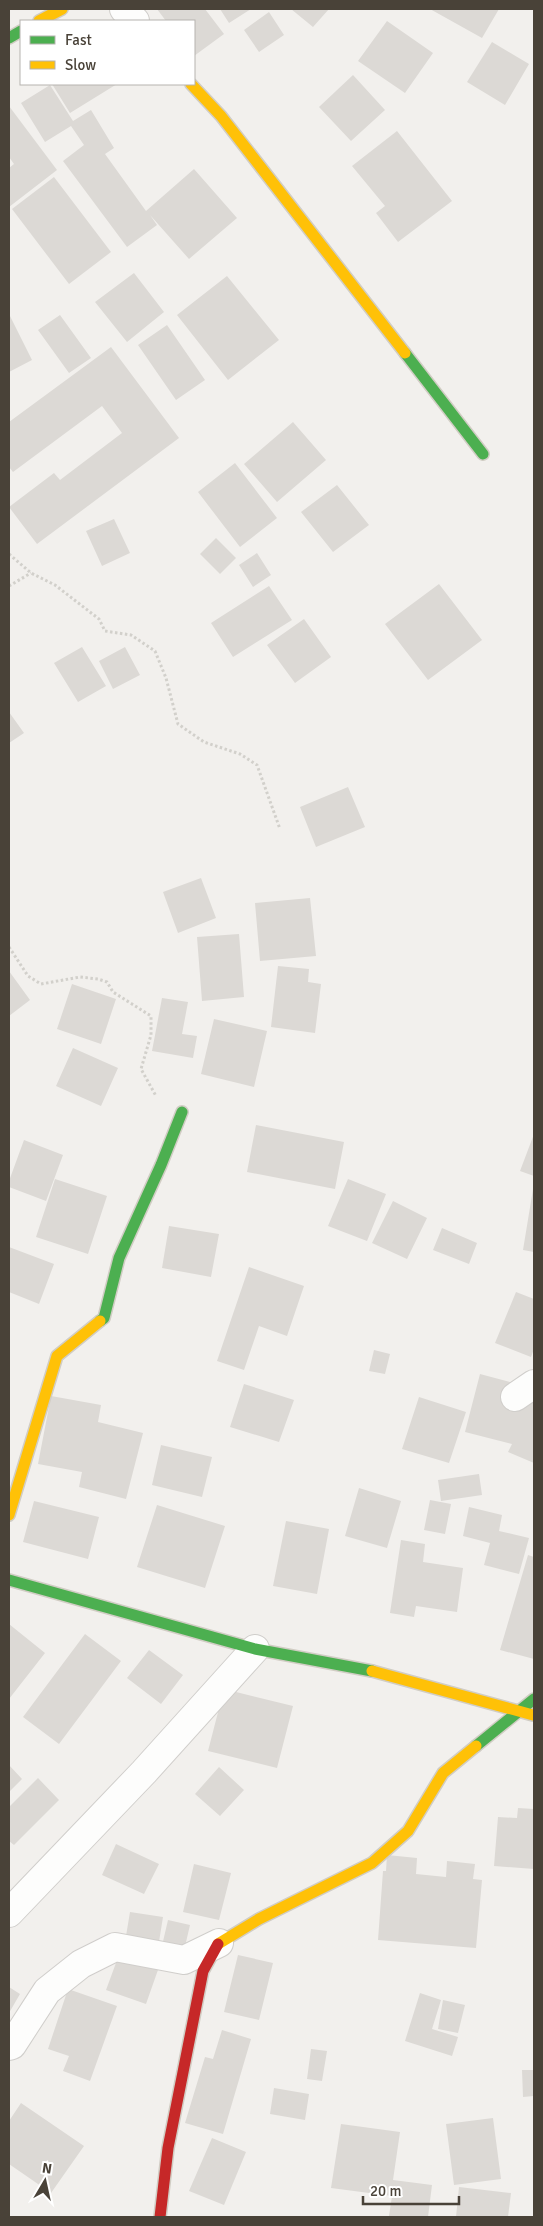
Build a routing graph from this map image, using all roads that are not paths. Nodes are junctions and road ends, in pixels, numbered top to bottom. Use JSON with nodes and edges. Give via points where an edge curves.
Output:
{"nodes":[{"id":1,"x":62,"y":9,"type":"edge"},
{"id":2,"x":124,"y":9,"type":"edge"},
{"id":3,"x":41,"y":20,"type":"edge"},
{"id":4,"x":134,"y":20,"type":"edge"},
{"id":5,"x":20,"y":32,"type":"edge"},
{"id":6,"x":9,"y":38,"type":"edge"},
{"id":7,"x":192,"y":85,"type":"edge"},
{"id":8,"x":483,"y":454,"type":"dead end"},
{"id":9,"x":182,"y":1112,"type":"road end"},
{"id":10,"x":9,"y":1515,"type":"edge"},
{"id":11,"x":9,"y":1580,"type":"edge"},
{"id":12,"x":255,"y":1649,"type":"junction"},
{"id":13,"x":534,"y":1699,"type":"edge"},
{"id":14,"x":519,"y":1711,"type":"junction"},
{"id":15,"x":534,"y":1715,"type":"edge"},
{"id":16,"x":9,"y":1914,"type":"edge"},
{"id":17,"x":219,"y":1943,"type":"junction"},
{"id":18,"x":9,"y":2046,"type":"edge"},
{"id":19,"x":160,"y":2217,"type":"edge"}],
"edges":[{"from":1,"to":3,"type":"street"},
{"from":2,"to":4,"type":"street"},
{"from":5,"to":6,"type":"street"},
{"from":7,"to":8,"type":"street","via":[[221,116]]},
{"from":9,"to":10,"type":"street","via":[[119,1258],[104,1318],[57,1356]]},
{"from":11,"to":12,"type":"street"},
{"from":12,"to":14,"type":"street","via":[[355,1666]]},
{"from":12,"to":16,"type":"street"},
{"from":13,"to":14,"type":"street"},
{"from":14,"to":15,"type":"street"},
{"from":14,"to":17,"type":"street","via":[[443,1773],[408,1831],[372,1864],[259,1919]]},
{"from":17,"to":18,"type":"street","via":[[184,1960],[115,1947],[81,1964],[47,1991]]},
{"from":17,"to":19,"type":"street","via":[[203,1971],[168,2148]]}]}
